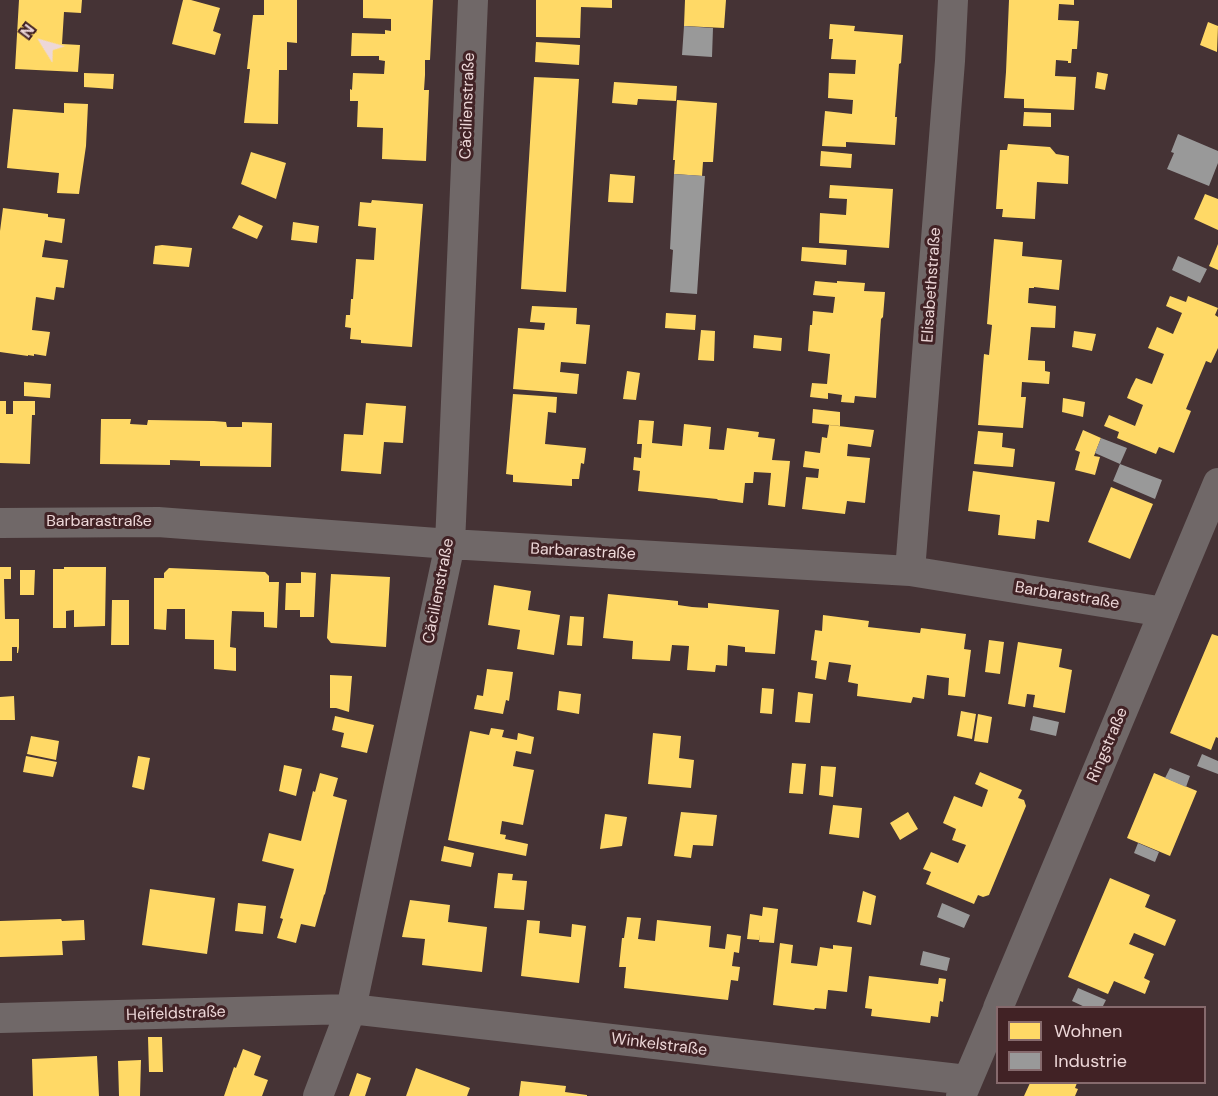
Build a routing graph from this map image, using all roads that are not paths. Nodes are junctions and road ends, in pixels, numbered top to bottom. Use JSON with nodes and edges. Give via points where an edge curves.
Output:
{"nodes":[{"id":1,"x":473,"y":0,"type":"edge"},
{"id":2,"x":953,"y":0,"type":"edge"},
{"id":3,"x":1218,"y":483,"type":"edge"},
{"id":4,"x":0,"y":523,"type":"edge"},
{"id":5,"x":450,"y":544,"type":"junction"},
{"id":6,"x":910,"y":571,"type":"junction"},
{"id":7,"x":1164,"y":612,"type":"junction"},
{"id":8,"x":999,"y":1006,"type":"edge"},
{"id":9,"x":351,"y":1009,"type":"junction"},
{"id":10,"x":996,"y":1013,"type":"edge"},
{"id":11,"x":0,"y":1018,"type":"edge"},
{"id":12,"x":964,"y":1088,"type":"edge"},
{"id":13,"x":318,"y":1096,"type":"edge"}],
"edges":[{"from":1,"to":5,"type":"street","name":"Cäcilienstraße"},
{"from":2,"to":6,"type":"street","name":"Elisabethstraße"},
{"from":3,"to":7,"type":"street","name":"Ringstraße"},
{"from":4,"to":5,"type":"street","name":"Barbarastraße","via":[[158,522]]},
{"from":5,"to":6,"type":"street","name":"Barbarastraße"},
{"from":5,"to":9,"type":"street","name":"Cäcilienstraße"},
{"from":6,"to":7,"type":"street","name":"Barbarastraße"},
{"from":7,"to":8,"type":"street","name":"Ringstraße"},
{"from":9,"to":11,"type":"street","name":"Heifeldstraße"},
{"from":9,"to":12,"type":"street","name":"Winkelstraße"},
{"from":9,"to":13,"type":"street","name":"Cäcilienstraße"},
{"from":10,"to":12,"type":"street","name":"Ringstraße"}]}
